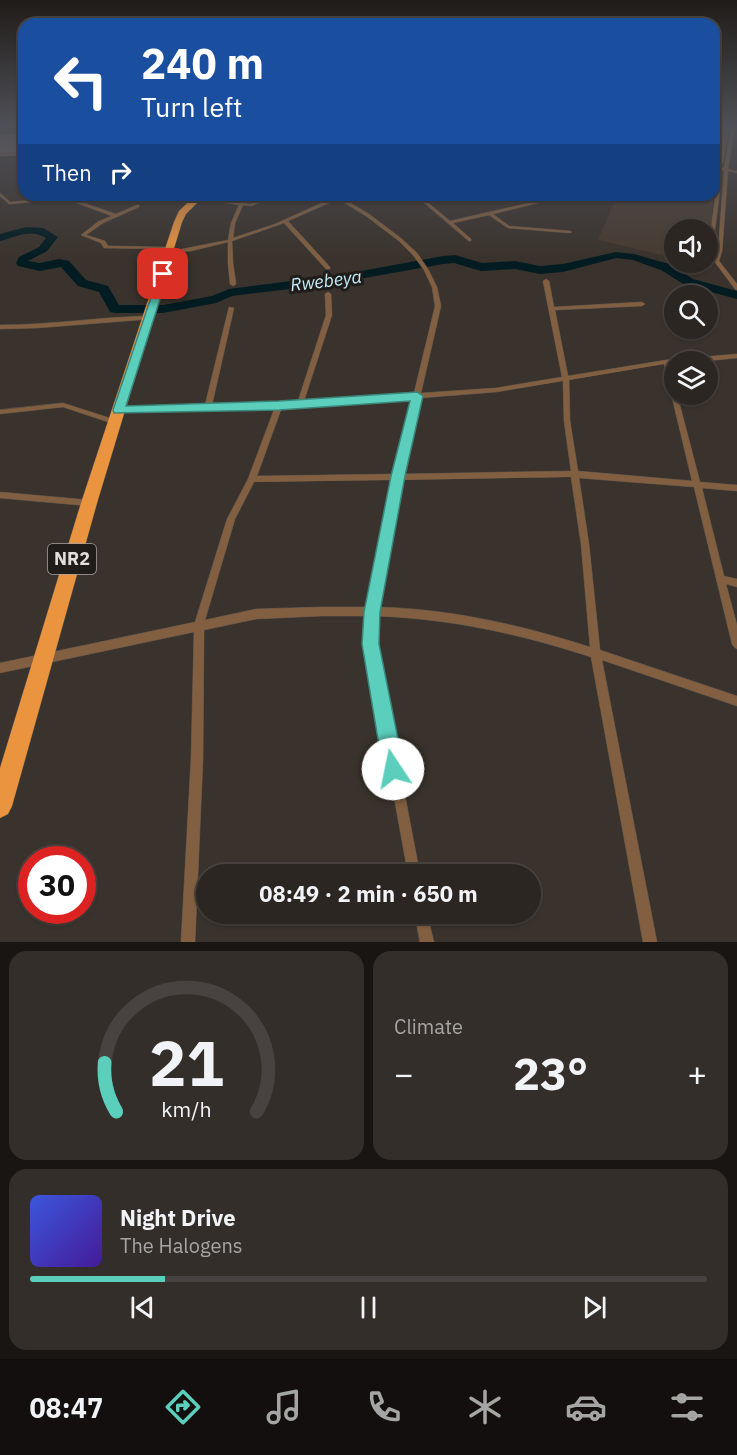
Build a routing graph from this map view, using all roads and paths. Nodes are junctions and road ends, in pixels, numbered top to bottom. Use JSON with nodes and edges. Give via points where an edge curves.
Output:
{"nodes":[{"id":1,"x":726,"y":170,"type":"joint"},
{"id":2,"x":737,"y":172,"type":"edge"},
{"id":3,"x":0,"y":194,"type":"edge"},
{"id":4,"x":32,"y":201,"type":"edge"},
{"id":5,"x":74,"y":201,"type":"edge"},
{"id":6,"x":195,"y":201,"type":"edge"},
{"id":7,"x":226,"y":201,"type":"edge"},
{"id":8,"x":264,"y":201,"type":"edge"},
{"id":9,"x":326,"y":201,"type":"edge"},
{"id":10,"x":344,"y":201,"type":"edge"},
{"id":11,"x":424,"y":201,"type":"edge"},
{"id":12,"x":542,"y":201,"type":"edge"},
{"id":13,"x":717,"y":201,"type":"edge"},
{"id":14,"x":241,"y":204,"type":"junction"},
{"id":15,"x":138,"y":206,"type":"dead end"},
{"id":16,"x":489,"y":213,"type":"junction"},
{"id":17,"x":114,"y":215,"type":"junction"},
{"id":18,"x":714,"y":219,"type":"edge"},
{"id":19,"x":286,"y":222,"type":"junction"},
{"id":20,"x":449,"y":223,"type":"junction"},
{"id":21,"x":570,"y":232,"type":"dead end"},
{"id":22,"x":230,"y":239,"type":"junction"},
{"id":23,"x":469,"y":240,"type":"dead end"},
{"id":24,"x":169,"y":250,"type":"junction"},
{"id":25,"x":718,"y":257,"type":"edge"},
{"id":26,"x":718,"y":261,"type":"edge"},
{"id":27,"x":328,"y":268,"type":"dead end"},
{"id":28,"x":728,"y":275,"type":"junction"},
{"id":29,"x":737,"y":278,"type":"edge"},
{"id":30,"x":546,"y":281,"type":"dead end"},
{"id":31,"x":233,"y":284,"type":"dead end"},
{"id":32,"x":737,"y":288,"type":"edge"},
{"id":33,"x":328,"y":294,"type":"dead end"},
{"id":34,"x":642,"y":304,"type":"dead end"},
{"id":35,"x":231,"y":308,"type":"dead end"},
{"id":36,"x":552,"y":309,"type":"junction"},
{"id":37,"x":149,"y":316,"type":"junction"},
{"id":38,"x":0,"y":327,"type":"edge"},
{"id":39,"x":737,"y":356,"type":"edge"},
{"id":40,"x":718,"y":358,"type":"edge"},
{"id":41,"x":664,"y":362,"type":"edge"},
{"id":42,"x":566,"y":380,"type":"junction"},
{"id":43,"x":417,"y":396,"type":"junction"},
{"id":44,"x":300,"y":404,"type":"junction"},
{"id":45,"x":279,"y":405,"type":"junction"},
{"id":46,"x":677,"y":405,"type":"edge"},
{"id":47,"x":208,"y":406,"type":"junction"},
{"id":48,"x":0,"y":412,"type":"edge"},
{"id":49,"x":116,"y":416,"type":"junction"},
{"id":50,"x":573,"y":474,"type":"junction"},
{"id":51,"x":398,"y":476,"type":"junction"},
{"id":52,"x":252,"y":479,"type":"junction"},
{"id":53,"x":698,"y":484,"type":"junction"},
{"id":54,"x":737,"y":488,"type":"edge"},
{"id":55,"x":0,"y":495,"type":"edge"},
{"id":56,"x":88,"y":503,"type":"junction"},
{"id":57,"x":721,"y":579,"type":"junction"},
{"id":58,"x":737,"y":584,"type":"edge"},
{"id":59,"x":372,"y":612,"type":"junction"},
{"id":60,"x":199,"y":626,"type":"junction"},
{"id":61,"x":737,"y":644,"type":"edge"},
{"id":62,"x":596,"y":655,"type":"junction"},
{"id":63,"x":41,"y":661,"type":"junction"},
{"id":64,"x":0,"y":668,"type":"edge"},
{"id":65,"x":737,"y":701,"type":"edge"},
{"id":66,"x":0,"y":806,"type":"edge"},
{"id":67,"x":412,"y":864,"type":"edge"},
{"id":68,"x":423,"y":924,"type":"edge"},
{"id":69,"x":188,"y":942,"type":"edge"},
{"id":70,"x":427,"y":942,"type":"edge"},
{"id":71,"x":650,"y":942,"type":"edge"}],
"edges":[{"from":1,"to":2,"type":"street"},
{"from":1,"to":25,"type":"street"},
{"from":3,"to":4,"type":"street","via":[[9,203]]},
{"from":5,"to":17,"type":"street"},
{"from":6,"to":24,"type":"highway","number":"NR2","via":[[182,213]]},
{"from":7,"to":14,"type":"street"},
{"from":8,"to":14,"type":"street"},
{"from":9,"to":19,"type":"street"},
{"from":10,"to":43,"type":"street","via":[[382,225],[418,257],[430,274],[438,306]]},
{"from":11,"to":20,"type":"street"},
{"from":12,"to":16,"type":"street"},
{"from":13,"to":18,"type":"street"},
{"from":14,"to":22,"type":"street"},
{"from":15,"to":17,"type":"street"},
{"from":16,"to":20,"type":"street"},
{"from":16,"to":21,"type":"street","via":[[508,227]]},
{"from":17,"to":24,"type":"street","via":[[83,235],[103,242],[106,247]]},
{"from":19,"to":22,"type":"street"},
{"from":19,"to":27,"type":"street"},
{"from":20,"to":23,"type":"street"},
{"from":22,"to":24,"type":"street","via":[[197,249]]},
{"from":22,"to":31,"type":"street"},
{"from":24,"to":37,"type":"highway","number":"NR2"},
{"from":26,"to":28,"type":"street"},
{"from":28,"to":29,"type":"street"},
{"from":28,"to":32,"type":"street"},
{"from":30,"to":36,"type":"street"},
{"from":33,"to":44,"type":"street","via":[[330,315]]},
{"from":34,"to":36,"type":"street"},
{"from":35,"to":47,"type":"street"},
{"from":36,"to":42,"type":"street"},
{"from":37,"to":38,"type":"street"},
{"from":37,"to":49,"type":"highway","number":"NR2"},
{"from":39,"to":40,"type":"street"},
{"from":41,"to":42,"type":"street"},
{"from":42,"to":43,"type":"street"},
{"from":42,"to":50,"type":"street"},
{"from":43,"to":44,"type":"street"},
{"from":43,"to":51,"type":"street"},
{"from":44,"to":45,"type":"street"},
{"from":45,"to":47,"type":"street"},
{"from":45,"to":52,"type":"street"},
{"from":46,"to":53,"type":"street"},
{"from":47,"to":49,"type":"street"},
{"from":48,"to":49,"type":"street","via":[[63,405]]},
{"from":49,"to":56,"type":"highway","number":"NR2"},
{"from":50,"to":51,"type":"street"},
{"from":50,"to":53,"type":"street"},
{"from":50,"to":62,"type":"street","via":[[585,544]]},
{"from":51,"to":52,"type":"street"},
{"from":51,"to":59,"type":"street"},
{"from":52,"to":60,"type":"street","via":[[231,519]]},
{"from":53,"to":54,"type":"street"},
{"from":53,"to":57,"type":"street"},
{"from":55,"to":56,"type":"street"},
{"from":56,"to":63,"type":"highway","number":"NR2"},
{"from":57,"to":58,"type":"street"},
{"from":57,"to":61,"type":"street"},
{"from":59,"to":60,"type":"street","via":[[299,611]]},
{"from":59,"to":62,"type":"street","via":[[427,615],[518,631]]},
{"from":59,"to":67,"type":"street","via":[[371,644]]},
{"from":60,"to":63,"type":"street"},
{"from":60,"to":69,"type":"street"},
{"from":62,"to":65,"type":"street"},
{"from":62,"to":71,"type":"street"},
{"from":63,"to":64,"type":"street"},
{"from":63,"to":66,"type":"highway","number":"NR2"},
{"from":68,"to":70,"type":"street"}]}
